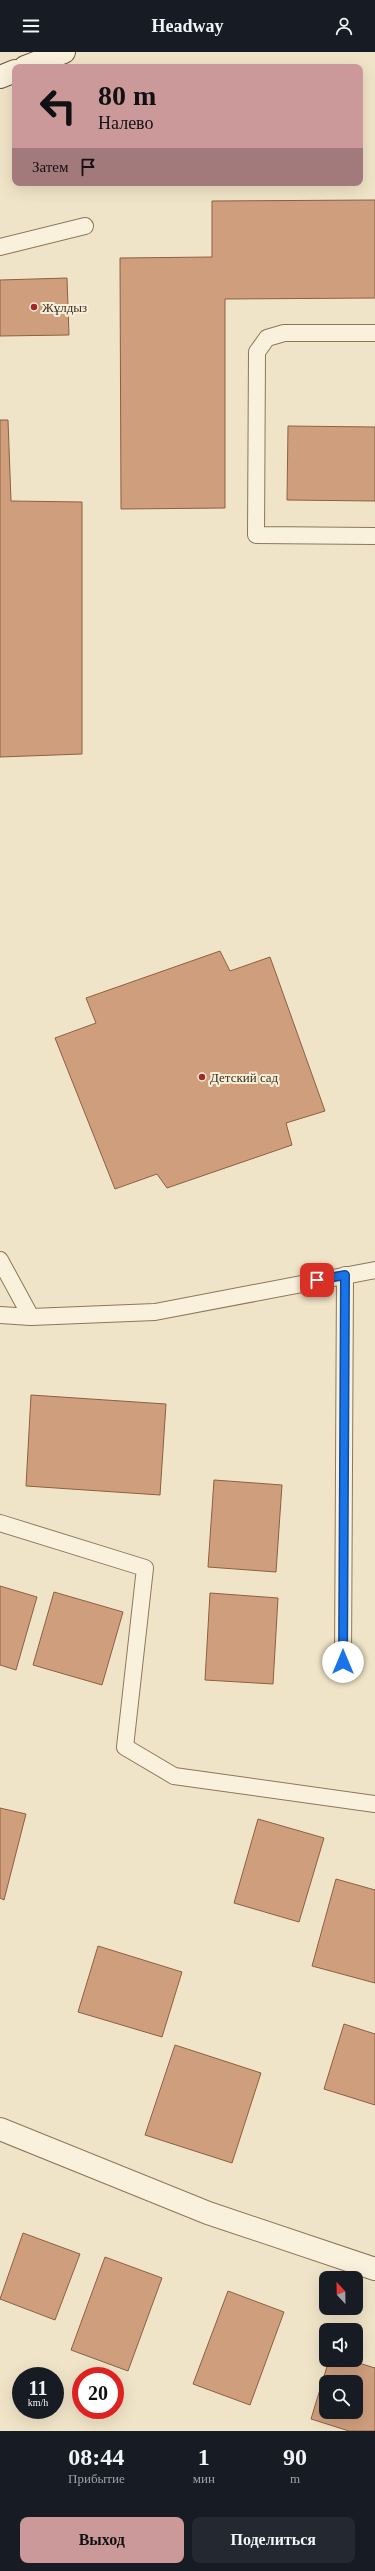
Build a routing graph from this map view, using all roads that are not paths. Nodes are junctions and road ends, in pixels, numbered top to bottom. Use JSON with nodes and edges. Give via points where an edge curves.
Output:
{"nodes":[{"id":1,"x":64,"y":52,"type":"edge"},
{"id":2,"x":33,"y":64,"type":"edge"},
{"id":3,"x":12,"y":72,"type":"edge"},
{"id":4,"x":0,"y":77,"type":"edge"},
{"id":5,"x":85,"y":226,"type":"dead end"},
{"id":6,"x":0,"y":247,"type":"edge"},
{"id":7,"x":375,"y":333,"type":"edge"},
{"id":8,"x":375,"y":536,"type":"edge"},
{"id":9,"x":0,"y":1260,"type":"edge"},
{"id":10,"x":375,"y":1270,"type":"edge"},
{"id":11,"x":345,"y":1275,"type":"junction"},
{"id":12,"x":0,"y":1315,"type":"edge"},
{"id":13,"x":31,"y":1316,"type":"junction"},
{"id":14,"x":0,"y":1523,"type":"edge"},
{"id":15,"x":343,"y":1662,"type":"dead end"},
{"id":16,"x":375,"y":1804,"type":"edge"},
{"id":17,"x":0,"y":2129,"type":"edge"},
{"id":18,"x":375,"y":2269,"type":"edge"}],
"edges":[{"from":1,"to":2,"type":"street"},
{"from":3,"to":4,"type":"street"},
{"from":5,"to":6,"type":"lane"},
{"from":7,"to":8,"type":"lane","via":[[284,333],[267,338],[257,352],[256,535]]},
{"from":9,"to":13,"type":"lane"},
{"from":10,"to":11,"type":"lane"},
{"from":11,"to":13,"type":"lane","via":[[155,1312]]},
{"from":11,"to":15,"type":"lane"},
{"from":12,"to":13,"type":"lane"},
{"from":14,"to":16,"type":"lane","via":[[145,1568],[125,1747],[174,1776]]},
{"from":17,"to":18,"type":"street","via":[[208,2213]]}]}
